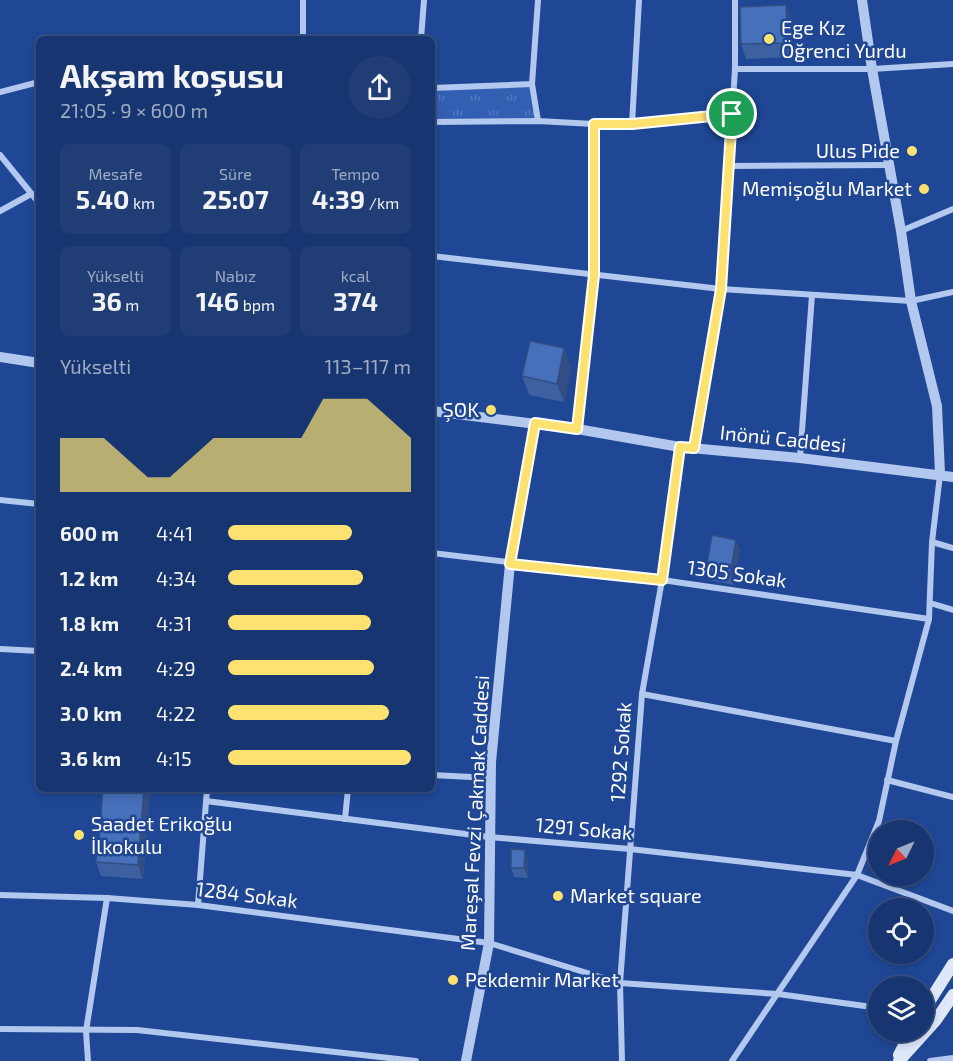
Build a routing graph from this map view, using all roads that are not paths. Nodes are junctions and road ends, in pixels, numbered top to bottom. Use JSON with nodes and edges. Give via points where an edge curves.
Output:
{"nodes":[{"id":1,"x":303,"y":0,"type":"edge"},
{"id":2,"x":424,"y":0,"type":"edge"},
{"id":3,"x":538,"y":0,"type":"edge"},
{"id":4,"x":639,"y":0,"type":"edge"},
{"id":5,"x":735,"y":0,"type":"edge"},
{"id":6,"x":862,"y":0,"type":"edge"},
{"id":7,"x":303,"y":36,"type":"edge"},
{"id":8,"x":421,"y":36,"type":"edge"},
{"id":9,"x":953,"y":64,"type":"edge"},
{"id":10,"x":735,"y":69,"type":"junction"},
{"id":11,"x":872,"y":69,"type":"junction"},
{"id":12,"x":36,"y":83,"type":"edge"},
{"id":13,"x":532,"y":84,"type":"junction"},
{"id":14,"x":435,"y":88,"type":"edge"},
{"id":15,"x":0,"y":92,"type":"edge"},
{"id":16,"x":732,"y":114,"type":"junction"},
{"id":17,"x":538,"y":121,"type":"junction"},
{"id":18,"x":435,"y":122,"type":"edge"},
{"id":19,"x":594,"y":124,"type":"junction"},
{"id":20,"x":632,"y":124,"type":"junction"},
{"id":21,"x":0,"y":155,"type":"edge"},
{"id":22,"x":889,"y":165,"type":"junction"},
{"id":23,"x":729,"y":166,"type":"junction"},
{"id":24,"x":31,"y":194,"type":"junction"},
{"id":25,"x":36,"y":200,"type":"edge"},
{"id":26,"x":953,"y":209,"type":"edge"},
{"id":27,"x":0,"y":211,"type":"edge"},
{"id":28,"x":901,"y":231,"type":"junction"},
{"id":29,"x":435,"y":256,"type":"edge"},
{"id":30,"x":594,"y":275,"type":"junction"},
{"id":31,"x":721,"y":289,"type":"junction"},
{"id":32,"x":953,"y":292,"type":"edge"},
{"id":33,"x":812,"y":295,"type":"junction"},
{"id":34,"x":911,"y":301,"type":"junction"},
{"id":35,"x":0,"y":357,"type":"edge"},
{"id":36,"x":36,"y":363,"type":"edge"},
{"id":37,"x":435,"y":411,"type":"edge"},
{"id":38,"x":535,"y":423,"type":"junction"},
{"id":39,"x":577,"y":429,"type":"junction"},
{"id":40,"x":680,"y":447,"type":"junction"},
{"id":41,"x":694,"y":448,"type":"junction"},
{"id":42,"x":800,"y":458,"type":"junction"},
{"id":43,"x":940,"y":474,"type":"junction"},
{"id":44,"x":953,"y":477,"type":"edge"},
{"id":45,"x":0,"y":500,"type":"edge"},
{"id":46,"x":36,"y":504,"type":"edge"},
{"id":47,"x":932,"y":542,"type":"junction"},
{"id":48,"x":953,"y":548,"type":"edge"},
{"id":49,"x":435,"y":553,"type":"edge"},
{"id":50,"x":510,"y":564,"type":"junction"},
{"id":51,"x":662,"y":580,"type":"junction"},
{"id":52,"x":930,"y":603,"type":"junction"},
{"id":53,"x":953,"y":610,"type":"edge"},
{"id":54,"x":929,"y":619,"type":"junction"},
{"id":55,"x":0,"y":649,"type":"edge"},
{"id":56,"x":36,"y":651,"type":"edge"},
{"id":57,"x":642,"y":694,"type":"junction"},
{"id":58,"x":896,"y":741,"type":"junction"},
{"id":59,"x":435,"y":775,"type":"edge"},
{"id":60,"x":491,"y":778,"type":"junction"},
{"id":61,"x":887,"y":780,"type":"junction"},
{"id":62,"x":207,"y":792,"type":"edge"},
{"id":63,"x":348,"y":792,"type":"edge"},
{"id":64,"x":953,"y":797,"type":"edge"},
{"id":65,"x":206,"y":801,"type":"junction"},
{"id":66,"x":345,"y":819,"type":"junction"},
{"id":67,"x":489,"y":837,"type":"junction"},
{"id":68,"x":630,"y":849,"type":"junction"},
{"id":69,"x":857,"y":875,"type":"junction"},
{"id":70,"x":0,"y":894,"type":"edge"},
{"id":71,"x":107,"y":898,"type":"junction"},
{"id":72,"x":198,"y":905,"type":"junction"},
{"id":73,"x":953,"y":911,"type":"edge"},
{"id":74,"x":489,"y":943,"type":"junction"},
{"id":75,"x":953,"y":964,"type":"edge"},
{"id":76,"x":620,"y":983,"type":"junction"},
{"id":77,"x":778,"y":993,"type":"junction"},
{"id":78,"x":934,"y":994,"type":"edge"},
{"id":79,"x":953,"y":995,"type":"edge"},
{"id":80,"x":868,"y":1006,"type":"edge"},
{"id":81,"x":0,"y":1029,"type":"edge"},
{"id":82,"x":86,"y":1031,"type":"junction"},
{"id":83,"x":906,"y":1042,"type":"edge"},
{"id":84,"x":953,"y":1058,"type":"edge"},
{"id":85,"x":88,"y":1061,"type":"edge"},
{"id":86,"x":416,"y":1061,"type":"edge"},
{"id":87,"x":466,"y":1061,"type":"edge"},
{"id":88,"x":622,"y":1061,"type":"edge"},
{"id":89,"x":732,"y":1061,"type":"edge"},
{"id":90,"x":897,"y":1061,"type":"edge"},
{"id":91,"x":930,"y":1061,"type":"edge"}],
"edges":[{"from":1,"to":7,"type":"street"},
{"from":2,"to":8,"type":"street"},
{"from":3,"to":13,"type":"street"},
{"from":4,"to":20,"type":"street"},
{"from":5,"to":10,"type":"street"},
{"from":6,"to":11,"type":"street"},
{"from":9,"to":11,"type":"street"},
{"from":10,"to":11,"type":"street"},
{"from":10,"to":16,"type":"street"},
{"from":11,"to":22,"type":"street"},
{"from":12,"to":15,"type":"street"},
{"from":13,"to":14,"type":"street"},
{"from":13,"to":17,"type":"street"},
{"from":16,"to":20,"type":"street"},
{"from":16,"to":23,"type":"street"},
{"from":17,"to":18,"type":"street"},
{"from":17,"to":19,"type":"street"},
{"from":19,"to":20,"type":"street"},
{"from":19,"to":30,"type":"street"},
{"from":21,"to":24,"type":"street"},
{"from":22,"to":23,"type":"street"},
{"from":22,"to":28,"type":"street"},
{"from":23,"to":31,"type":"street"},
{"from":24,"to":25,"type":"street"},
{"from":24,"to":27,"type":"street"},
{"from":26,"to":28,"type":"street"},
{"from":28,"to":34,"type":"street"},
{"from":29,"to":30,"type":"street"},
{"from":30,"to":31,"type":"street"},
{"from":30,"to":39,"type":"street"},
{"from":31,"to":33,"type":"street"},
{"from":31,"to":41,"type":"street"},
{"from":32,"to":34,"type":"street"},
{"from":33,"to":34,"type":"street"},
{"from":33,"to":42,"type":"street"},
{"from":34,"to":43,"type":"street","via":[[937,406]]},
{"from":35,"to":36,"type":"street"},
{"from":37,"to":38,"type":"street","name":"Inönü Caddesi"},
{"from":38,"to":39,"type":"street","name":"Inönü Caddesi"},
{"from":38,"to":50,"type":"street","name":"Mareşal Fevzi Çakmak Caddesi"},
{"from":39,"to":40,"type":"street","name":"Inönü Caddesi"},
{"from":40,"to":41,"type":"street","name":"Inönü Caddesi"},
{"from":40,"to":51,"type":"street","name":"1292 Sokak"},
{"from":41,"to":42,"type":"street","name":"Inönü Caddesi"},
{"from":42,"to":43,"type":"street","name":"Inönü Caddesi"},
{"from":43,"to":44,"type":"street","name":"Inönü Caddesi"},
{"from":43,"to":47,"type":"street"},
{"from":45,"to":46,"type":"street"},
{"from":47,"to":48,"type":"street"},
{"from":47,"to":52,"type":"street"},
{"from":49,"to":50,"type":"street","name":"1305 Sokak"},
{"from":50,"to":51,"type":"street","name":"1305 Sokak"},
{"from":50,"to":60,"type":"street","name":"Mareşal Fevzi Çakmak Caddesi"},
{"from":51,"to":54,"type":"street","name":"1305 Sokak"},
{"from":51,"to":57,"type":"street","name":"1292 Sokak"},
{"from":52,"to":53,"type":"street"},
{"from":52,"to":54,"type":"street"},
{"from":54,"to":58,"type":"street"},
{"from":55,"to":56,"type":"street"},
{"from":57,"to":58,"type":"street"},
{"from":57,"to":68,"type":"street","name":"1292 Sokak"},
{"from":58,"to":61,"type":"street"},
{"from":59,"to":60,"type":"street"},
{"from":60,"to":67,"type":"street","name":"Mareşal Fevzi Çakmak Caddesi"},
{"from":61,"to":64,"type":"street"},
{"from":61,"to":69,"type":"street","via":[[879,821]]},
{"from":62,"to":65,"type":"street"},
{"from":63,"to":66,"type":"street"},
{"from":65,"to":66,"type":"street","name":"1291 Sokak"},
{"from":65,"to":72,"type":"street"},
{"from":66,"to":67,"type":"street","name":"1291 Sokak"},
{"from":67,"to":68,"type":"street","name":"1291 Sokak"},
{"from":67,"to":74,"type":"street","name":"Mareşal Fevzi Çakmak Caddesi"},
{"from":68,"to":69,"type":"street","name":"1291 Sokak"},
{"from":68,"to":76,"type":"street","name":"1292 Sokak"},
{"from":69,"to":73,"type":"street","name":"1291 Sokak"},
{"from":69,"to":77,"type":"street"},
{"from":70,"to":71,"type":"street","name":"1284 Sokak"},
{"from":71,"to":72,"type":"street","name":"1284 Sokak"},
{"from":71,"to":82,"type":"street"},
{"from":72,"to":74,"type":"street","name":"1284 Sokak"},
{"from":74,"to":76,"type":"street","name":"1284 Sokak"},
{"from":74,"to":87,"type":"street","name":"Mareşal Fevzi Çakmak Caddesi"},
{"from":75,"to":78,"type":"main road"},
{"from":76,"to":77,"type":"street","name":"1284 Sokak"},
{"from":76,"to":88,"type":"street","name":"1292 Sokak"},
{"from":77,"to":80,"type":"street","name":"1284 Sokak"},
{"from":77,"to":89,"type":"street"},
{"from":79,"to":90,"type":"main road","via":[[936,1020]]},
{"from":81,"to":82,"type":"street"},
{"from":82,"to":85,"type":"street"},
{"from":82,"to":86,"type":"street","via":[[137,1030]]},
{"from":83,"to":90,"type":"main road"},
{"from":84,"to":91,"type":"street"}]}
